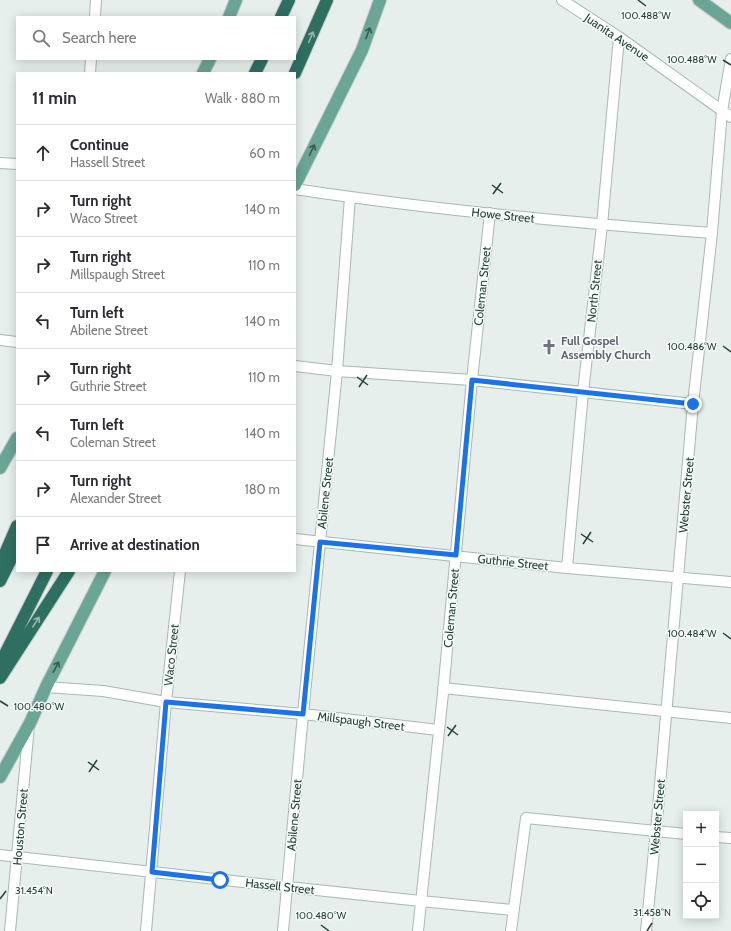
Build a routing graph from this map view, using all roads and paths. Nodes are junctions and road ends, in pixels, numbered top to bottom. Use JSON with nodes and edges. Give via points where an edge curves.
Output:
{"nodes":[{"id":1,"x":96,"y":0,"type":"edge"},
{"id":2,"x":236,"y":0,"type":"edge"},
{"id":3,"x":289,"y":0,"type":"edge"},
{"id":4,"x":327,"y":0,"type":"edge"},
{"id":5,"x":380,"y":0,"type":"edge"},
{"id":6,"x":562,"y":0,"type":"edge"},
{"id":7,"x":699,"y":0,"type":"edge"},
{"id":8,"x":95,"y":16,"type":"edge"},
{"id":9,"x":229,"y":16,"type":"edge"},
{"id":10,"x":282,"y":16,"type":"edge"},
{"id":11,"x":731,"y":23,"type":"edge"},
{"id":12,"x":619,"y":37,"type":"junction"},
{"id":13,"x":731,"y":59,"type":"edge"},
{"id":14,"x":91,"y":60,"type":"edge"},
{"id":15,"x":210,"y":60,"type":"edge"},
{"id":16,"x":262,"y":60,"type":"edge"},
{"id":17,"x":90,"y":72,"type":"edge"},
{"id":18,"x":204,"y":72,"type":"edge"},
{"id":19,"x":256,"y":72,"type":"edge"},
{"id":20,"x":295,"y":72,"type":"edge"},
{"id":21,"x":722,"y":111,"type":"junction"},
{"id":22,"x":731,"y":117,"type":"edge"},
{"id":23,"x":0,"y":163,"type":"edge"},
{"id":24,"x":16,"y":164,"type":"edge"},
{"id":25,"x":296,"y":183,"type":"edge"},
{"id":26,"x":296,"y":189,"type":"edge"},
{"id":27,"x":350,"y":198,"type":"junction"},
{"id":28,"x":490,"y":213,"type":"junction"},
{"id":29,"x":602,"y":225,"type":"junction"},
{"id":30,"x":712,"y":233,"type":"junction"},
{"id":31,"x":0,"y":340,"type":"edge"},
{"id":32,"x":16,"y":342,"type":"edge"},
{"id":33,"x":296,"y":366,"type":"edge"},
{"id":34,"x":338,"y":371,"type":"junction"},
{"id":35,"x":472,"y":380,"type":"junction"},
{"id":36,"x":583,"y":392,"type":"junction"},
{"id":37,"x":693,"y":404,"type":"junction"},
{"id":38,"x":16,"y":440,"type":"edge"},
{"id":39,"x":0,"y":468,"type":"edge"},
{"id":40,"x":16,"y":528,"type":"edge"},
{"id":41,"x":296,"y":539,"type":"edge"},
{"id":42,"x":320,"y":542,"type":"junction"},
{"id":43,"x":16,"y":549,"type":"edge"},
{"id":44,"x":456,"y":555,"type":"junction"},
{"id":45,"x":0,"y":565,"type":"edge"},
{"id":46,"x":567,"y":568,"type":"junction"},
{"id":47,"x":46,"y":572,"type":"edge"},
{"id":48,"x":68,"y":572,"type":"edge"},
{"id":49,"x":104,"y":572,"type":"edge"},
{"id":50,"x":180,"y":572,"type":"edge"},
{"id":51,"x":679,"y":578,"type":"junction"},
{"id":52,"x":0,"y":581,"type":"edge"},
{"id":53,"x":731,"y":582,"type":"edge"},
{"id":54,"x":0,"y":664,"type":"edge"},
{"id":55,"x":0,"y":678,"type":"edge"},
{"id":56,"x":46,"y":687,"type":"junction"},
{"id":57,"x":443,"y":688,"type":"junction"},
{"id":58,"x":166,"y":702,"type":"junction"},
{"id":59,"x":666,"y":711,"type":"junction"},
{"id":60,"x":303,"y":714,"type":"junction"},
{"id":61,"x":731,"y":718,"type":"edge"},
{"id":62,"x":30,"y":723,"type":"junction"},
{"id":63,"x":438,"y":730,"type":"junction"},
{"id":64,"x":0,"y":777,"type":"edge"},
{"id":65,"x":656,"y":831,"type":"junction"},
{"id":66,"x":683,"y":834,"type":"edge"},
{"id":67,"x":719,"y":837,"type":"edge"},
{"id":68,"x":731,"y":838,"type":"edge"},
{"id":69,"x":0,"y":854,"type":"edge"},
{"id":70,"x":18,"y":856,"type":"junction"},
{"id":71,"x":152,"y":872,"type":"junction"},
{"id":72,"x":288,"y":887,"type":"junction"},
{"id":73,"x":421,"y":902,"type":"junction"},
{"id":74,"x":513,"y":910,"type":"junction"},
{"id":75,"x":10,"y":931,"type":"edge"},
{"id":76,"x":146,"y":931,"type":"edge"},
{"id":77,"x":283,"y":931,"type":"edge"},
{"id":78,"x":418,"y":931,"type":"edge"},
{"id":79,"x":511,"y":931,"type":"edge"},
{"id":80,"x":646,"y":931,"type":"edge"}],
"edges":[{"from":1,"to":8,"type":"street"},
{"from":2,"to":9,"type":"main road"},
{"from":3,"to":10,"type":"highway"},
{"from":20,"to":4,"type":"highway","one_way":true},
{"from":25,"to":5,"type":"main road","one_way":true,"via":[[362,50]]},
{"from":6,"to":12,"type":"street","name":"Juanita Avenue"},
{"from":7,"to":11,"type":"main road"},
{"from":12,"to":21,"type":"street","name":"Juanita Avenue"},
{"from":12,"to":29,"type":"street","name":"North Street"},
{"from":13,"to":21,"type":"street","name":"Webster Street"},
{"from":14,"to":17,"type":"street"},
{"from":15,"to":18,"type":"main road"},
{"from":16,"to":19,"type":"highway"},
{"from":21,"to":22,"type":"street","name":"Juanita Avenue"},
{"from":21,"to":30,"type":"street","name":"Webster Street"},
{"from":23,"to":24,"type":"street"},
{"from":26,"to":27,"type":"street","name":"Howe Street"},
{"from":27,"to":28,"type":"street","name":"Howe Street"},
{"from":27,"to":34,"type":"street","name":"Abilene Street"},
{"from":28,"to":29,"type":"street","name":"Howe Street"},
{"from":28,"to":35,"type":"street","name":"Coleman Street"},
{"from":29,"to":30,"type":"street","name":"Howe Street"},
{"from":29,"to":36,"type":"street","name":"North Street"},
{"from":30,"to":37,"type":"street","name":"Webster Street"},
{"from":31,"to":32,"type":"street"},
{"from":33,"to":34,"type":"street"},
{"from":34,"to":35,"type":"street"},
{"from":34,"to":42,"type":"street","name":"Abilene Street"},
{"from":35,"to":36,"type":"street"},
{"from":35,"to":44,"type":"street","name":"Coleman Street"},
{"from":36,"to":37,"type":"street"},
{"from":36,"to":46,"type":"street","name":"North Street"},
{"from":37,"to":51,"type":"street","name":"Webster Street"},
{"from":38,"to":39,"type":"main road"},
{"from":40,"to":45,"type":"highway"},
{"from":41,"to":42,"type":"street","name":"Guthrie Street"},
{"from":42,"to":44,"type":"street","name":"Guthrie Street"},
{"from":42,"to":60,"type":"street","name":"Abilene Street"},
{"from":43,"to":52,"type":"highway"},
{"from":44,"to":46,"type":"street","name":"Guthrie Street"},
{"from":44,"to":57,"type":"street","name":"Coleman Street"},
{"from":46,"to":51,"type":"street","name":"Guthrie Street"},
{"from":47,"to":54,"type":"highway"},
{"from":55,"to":48,"type":"highway","one_way":true},
{"from":56,"to":49,"type":"main road","one_way":true},
{"from":50,"to":58,"type":"street","name":"Waco Street"},
{"from":51,"to":53,"type":"street","name":"Guthrie Street"},
{"from":51,"to":59,"type":"street","name":"Webster Street"},
{"from":56,"to":58,"type":"street","name":"Millspaugh Street","via":[[103,691]]},
{"from":56,"to":62,"type":"main road"},
{"from":57,"to":59,"type":"street"},
{"from":57,"to":63,"type":"street","name":"Coleman Street"},
{"from":58,"to":60,"type":"street","name":"Millspaugh Street"},
{"from":58,"to":71,"type":"street","name":"Waco Street"},
{"from":59,"to":61,"type":"street"},
{"from":59,"to":65,"type":"street","name":"Webster Street"},
{"from":60,"to":63,"type":"street","name":"Millspaugh Street"},
{"from":60,"to":72,"type":"street","name":"Abilene Street"},
{"from":62,"to":64,"type":"main road"},
{"from":62,"to":70,"type":"street","name":"Houston Street"},
{"from":63,"to":73,"type":"street","name":"Coleman Street"},
{"from":65,"to":66,"type":"street"},
{"from":65,"to":74,"type":"street","via":[[526,818]]},
{"from":65,"to":80,"type":"street","name":"Webster Street"},
{"from":67,"to":68,"type":"street"},
{"from":69,"to":70,"type":"street","name":"Hassell Street"},
{"from":70,"to":71,"type":"street","name":"Hassell Street"},
{"from":70,"to":75,"type":"street","name":"Houston Street"},
{"from":71,"to":72,"type":"street","name":"Hassell Street"},
{"from":71,"to":76,"type":"street","name":"Waco Street"},
{"from":72,"to":73,"type":"street","name":"Hassell Street"},
{"from":72,"to":77,"type":"street","name":"Abilene Street"},
{"from":73,"to":74,"type":"street","name":"Hassell Street"},
{"from":73,"to":78,"type":"street","name":"Coleman Street"},
{"from":74,"to":79,"type":"street"}]}
